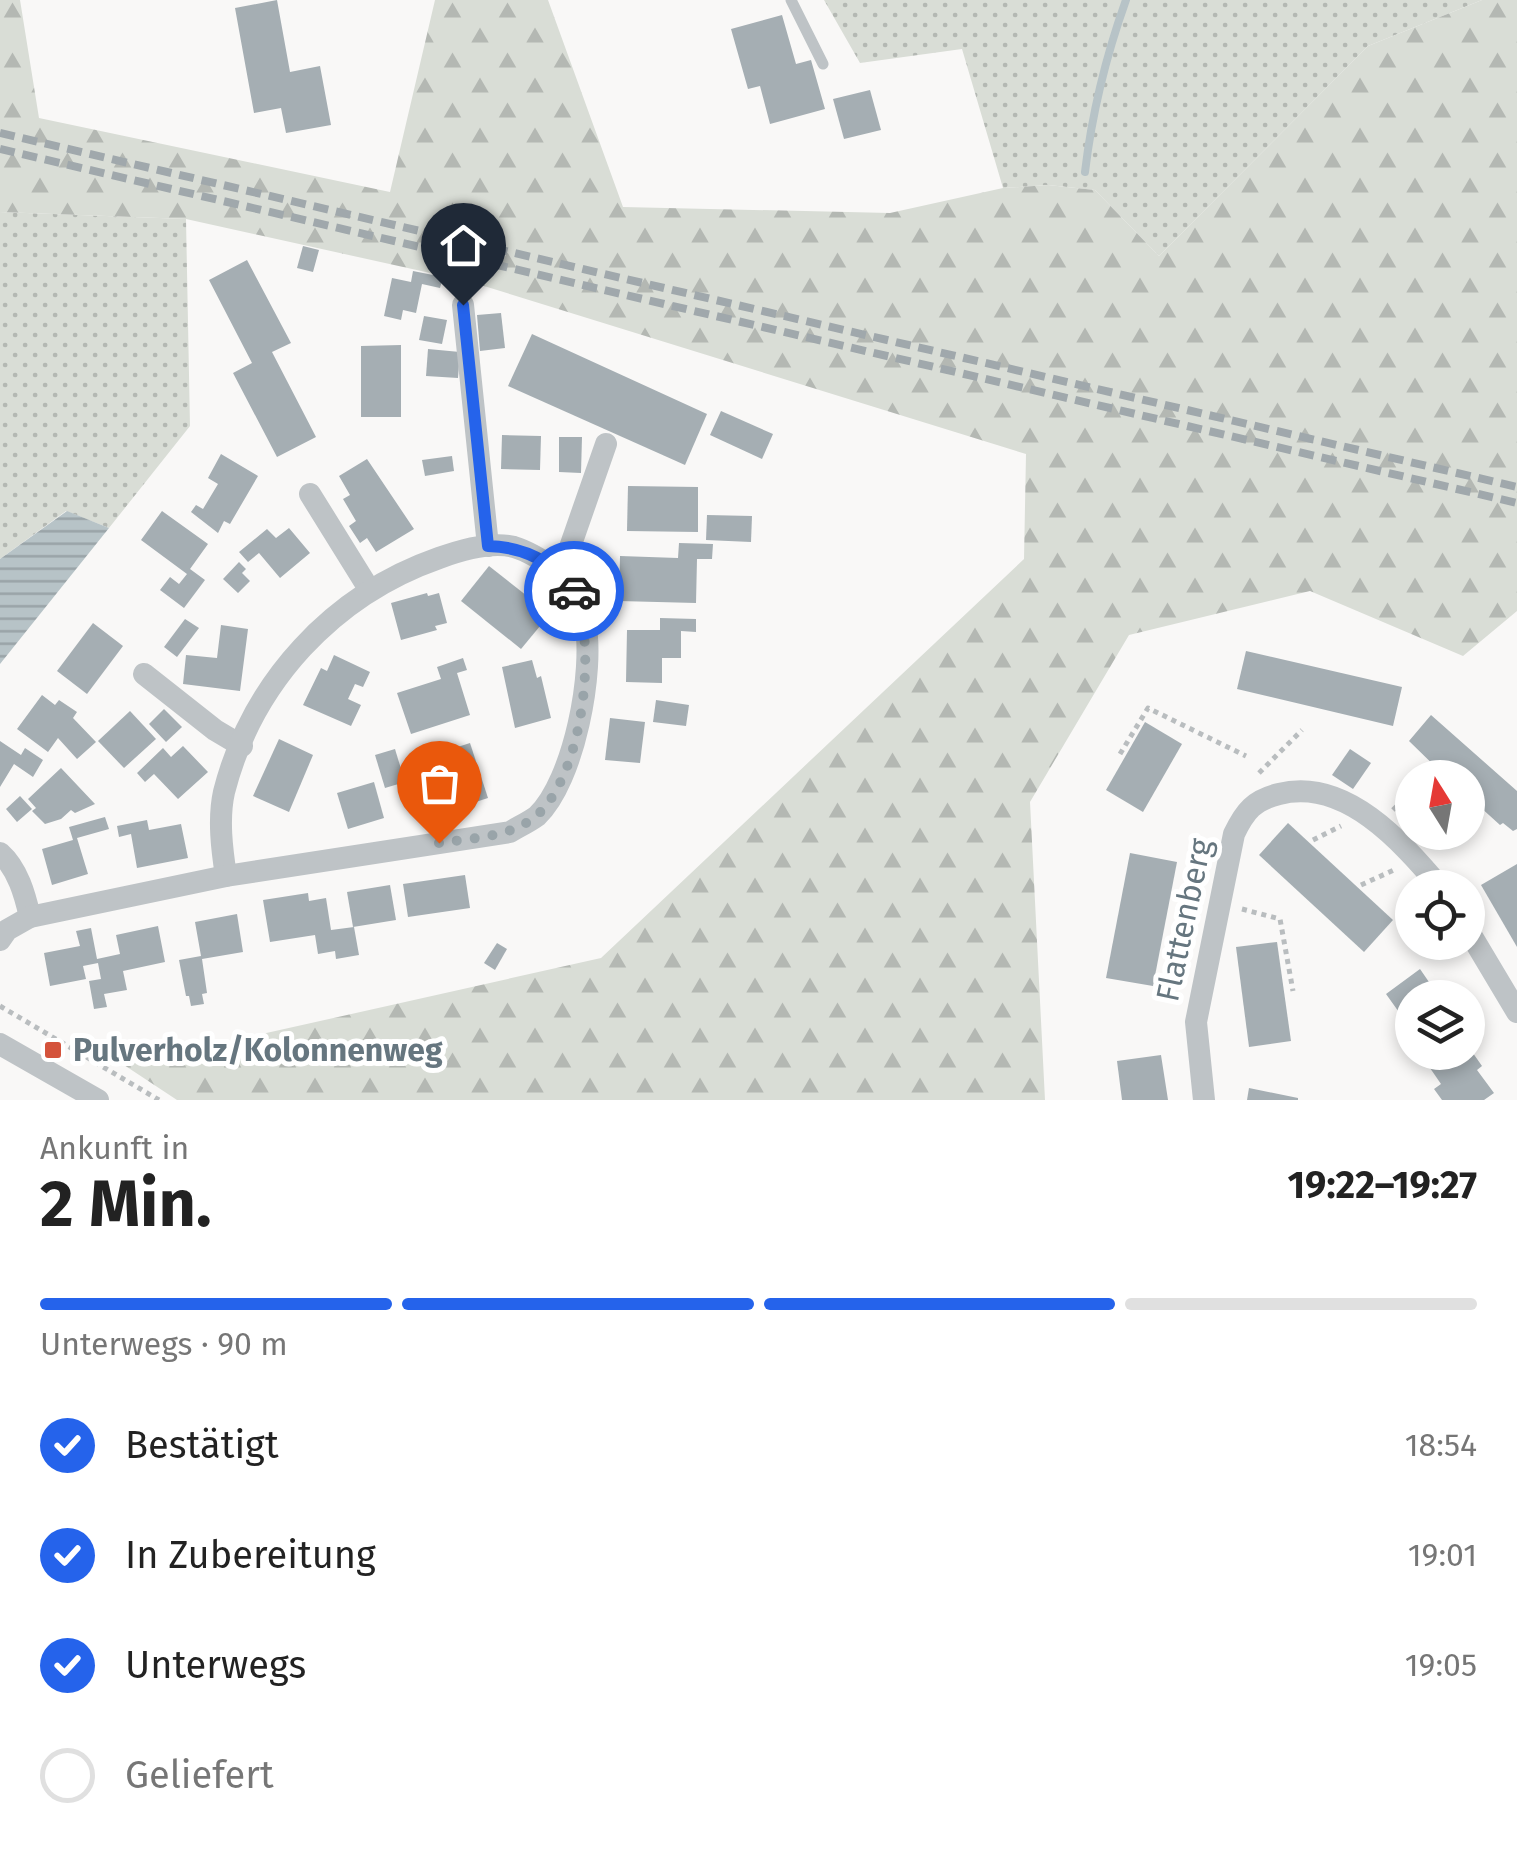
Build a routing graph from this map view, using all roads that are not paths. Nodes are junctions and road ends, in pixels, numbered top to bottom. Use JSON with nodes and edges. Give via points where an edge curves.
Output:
{"nodes":[{"id":1,"x":791,"y":0,"type":"edge"},
{"id":2,"x":823,"y":64,"type":"dead end"},
{"id":3,"x":463,"y":305,"type":"dead end"},
{"id":4,"x":606,"y":444,"type":"dead end"},
{"id":5,"x":310,"y":494,"type":"dead end"},
{"id":6,"x":488,"y":546,"type":"junction"},
{"id":7,"x":562,"y":573,"type":"junction"},
{"id":8,"x":369,"y":590,"type":"junction"},
{"id":9,"x":144,"y":674,"type":"dead end"},
{"id":10,"x":242,"y":746,"type":"junction"},
{"id":11,"x":0,"y":853,"type":"edge"},
{"id":12,"x":1426,"y":870,"type":"edge"},
{"id":13,"x":226,"y":876,"type":"junction"},
{"id":14,"x":30,"y":917,"type":"junction"},
{"id":15,"x":0,"y":940,"type":"edge"},
{"id":16,"x":1485,"y":958,"type":"edge"},
{"id":17,"x":1517,"y":1012,"type":"edge"},
{"id":18,"x":0,"y":1044,"type":"edge"},
{"id":19,"x":98,"y":1100,"type":"edge"},
{"id":20,"x":1204,"y":1100,"type":"edge"}],
"edges":[{"from":1,"to":2,"type":"lane"},
{"from":3,"to":6,"type":"street"},
{"from":4,"to":7,"type":"street"},
{"from":5,"to":8,"type":"street"},
{"from":6,"to":7,"type":"street","via":[[512,546]]},
{"from":6,"to":8,"type":"street","via":[[413,567]]},
{"from":7,"to":13,"type":"street","via":[[586,625],[586,670],[572,758],[537,816],[510,832]]},
{"from":8,"to":10,"type":"street","via":[[282,670]]},
{"from":9,"to":10,"type":"street"},
{"from":10,"to":13,"type":"street","via":[[224,794]]},
{"from":11,"to":14,"type":"street","via":[[26,896]]},
{"from":12,"to":20,"type":"street","name":"Flattenberg","via":[[1380,824],[1322,791],[1268,797],[1244,812],[1196,1022]]},
{"from":13,"to":14,"type":"street"},
{"from":14,"to":15,"type":"street"},
{"from":16,"to":17,"type":"street"},
{"from":18,"to":19,"type":"street"}]}
